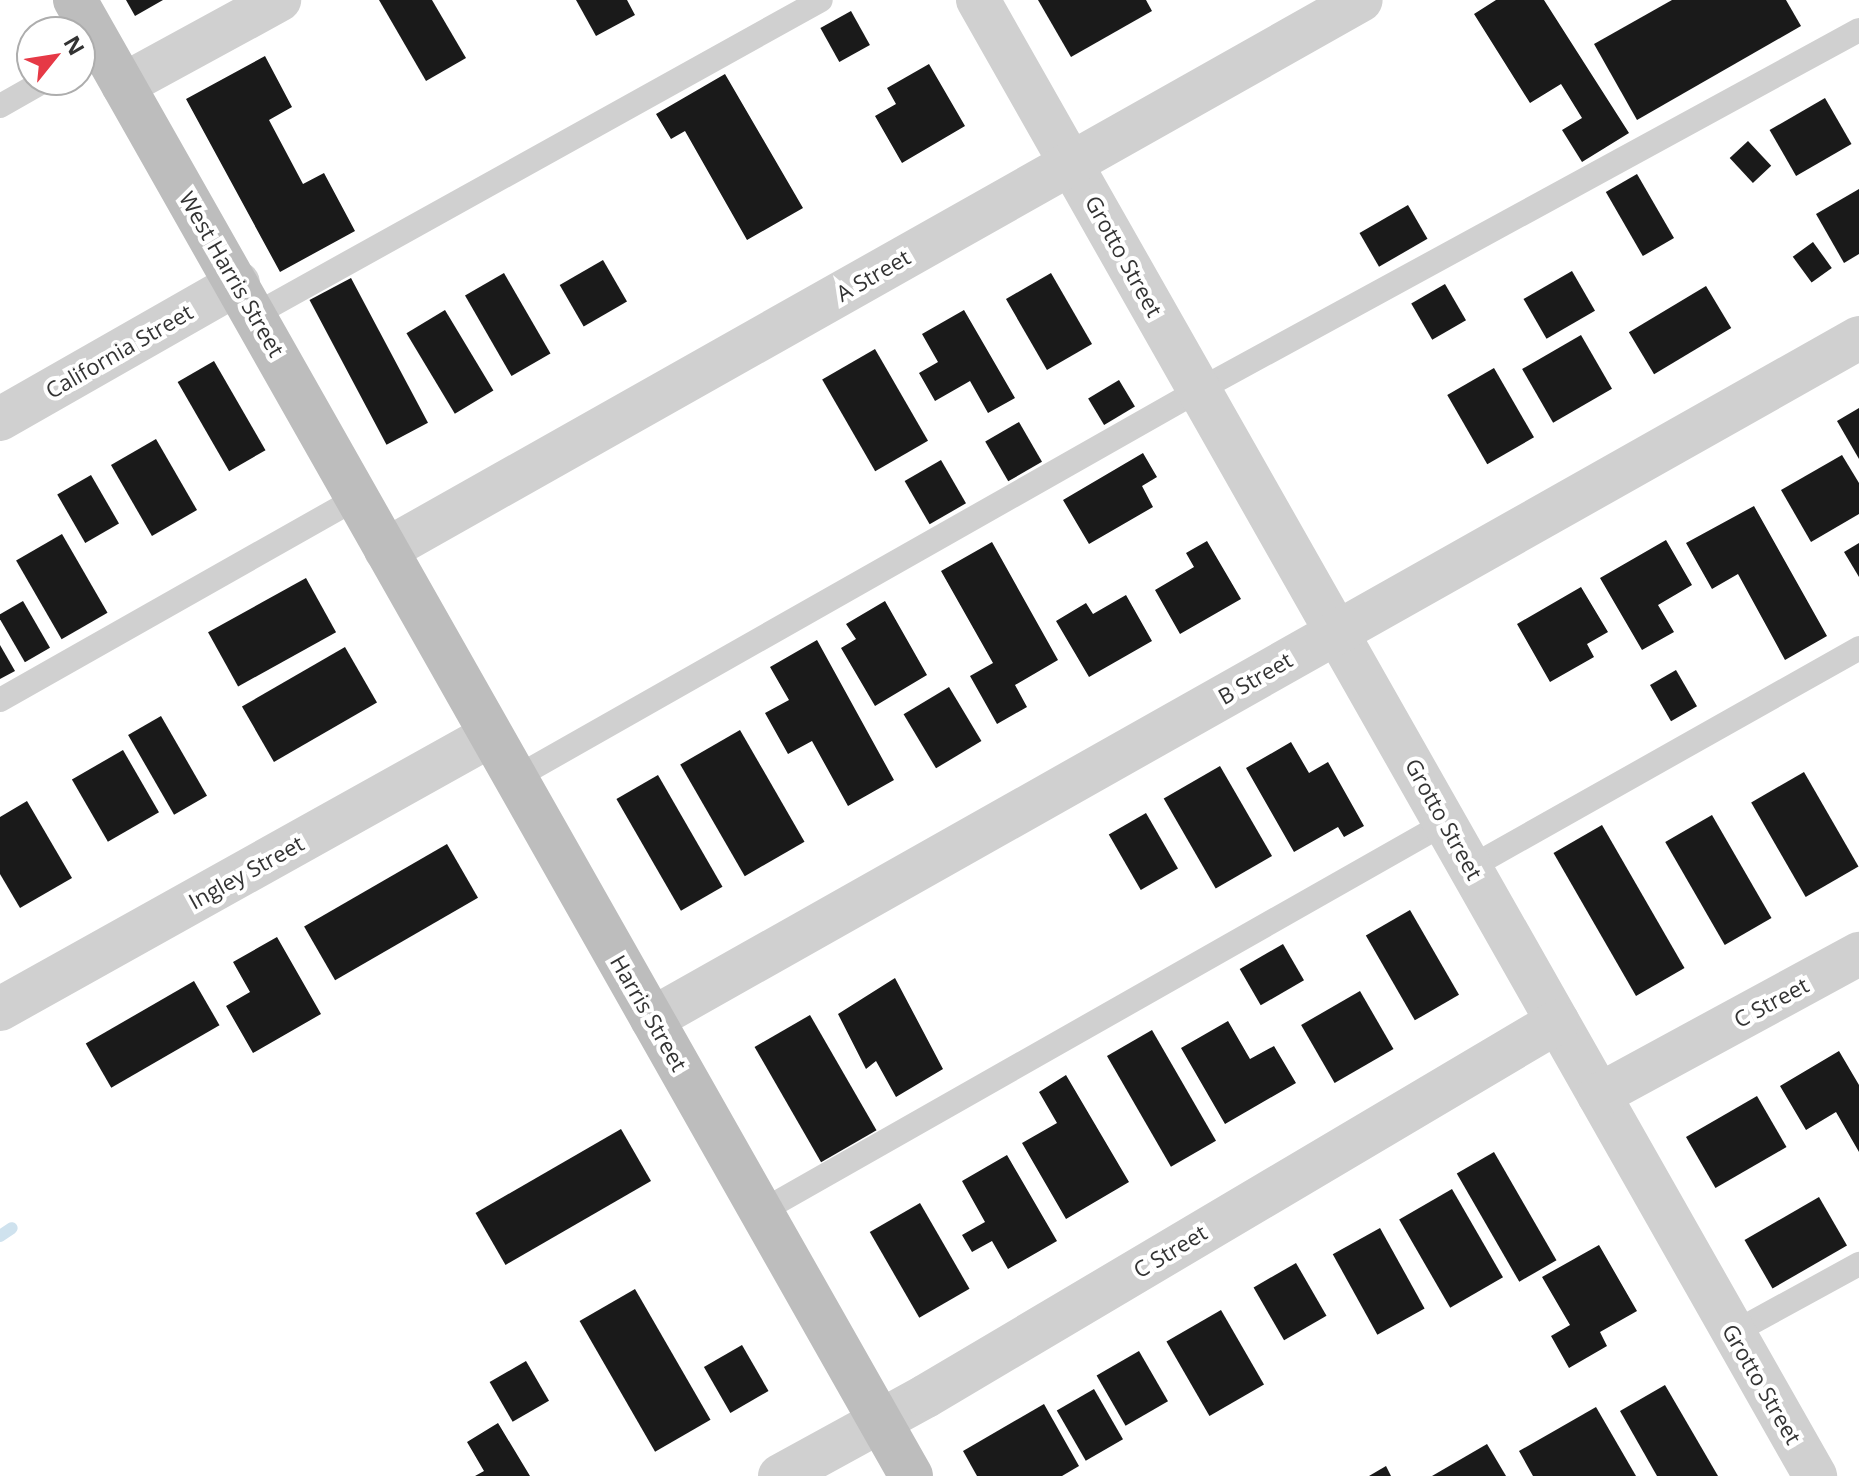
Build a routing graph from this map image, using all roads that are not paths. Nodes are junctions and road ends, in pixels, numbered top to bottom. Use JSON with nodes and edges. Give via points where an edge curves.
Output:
{"nodes":[{"id":1,"x":279,"y":0,"type":"edge"},
{"id":2,"x":821,"y":0,"type":"edge"},
{"id":3,"x":978,"y":0,"type":"edge"},
{"id":4,"x":1361,"y":0,"type":"edge"},
{"id":5,"x":1859,"y":30,"type":"edge"},
{"id":6,"x":96,"y":59,"type":"edge"},
{"id":7,"x":123,"y":85,"type":"junction"},
{"id":8,"x":18,"y":96,"type":"edge"},
{"id":9,"x":0,"y":106,"type":"edge"},
{"id":10,"x":1071,"y":164,"type":"junction"},
{"id":11,"x":247,"y":298,"type":"junction"},
{"id":12,"x":1859,"y":338,"type":"edge"},
{"id":13,"x":1199,"y":390,"type":"junction"},
{"id":14,"x":0,"y":419,"type":"edge"},
{"id":15,"x":357,"y":498,"type":"junction"},
{"id":16,"x":386,"y":550,"type":"junction"},
{"id":17,"x":1336,"y":632,"type":"junction"},
{"id":18,"x":1859,"y":648,"type":"edge"},
{"id":19,"x":0,"y":700,"type":"edge"},
{"id":20,"x":491,"y":735,"type":"junction"},
{"id":21,"x":515,"y":778,"type":"junction"},
{"id":22,"x":1447,"y":822,"type":"junction"},
{"id":23,"x":1471,"y":867,"type":"junction"},
{"id":24,"x":1859,"y":954,"type":"edge"},
{"id":25,"x":0,"y":1009,"type":"edge"},
{"id":26,"x":652,"y":1019,"type":"junction"},
{"id":27,"x":1557,"y":1022,"type":"junction"},
{"id":28,"x":1599,"y":1095,"type":"junction"},
{"id":29,"x":762,"y":1211,"type":"junction"},
{"id":30,"x":1859,"y":1264,"type":"edge"},
{"id":31,"x":1733,"y":1333,"type":"junction"},
{"id":32,"x":880,"y":1422,"type":"junction"},
{"id":33,"x":780,"y":1476,"type":"edge"},
{"id":34,"x":911,"y":1476,"type":"edge"},
{"id":35,"x":1815,"y":1476,"type":"edge"}],
"edges":[{"from":1,"to":7,"type":"street"},
{"from":2,"to":11,"type":"lane"},
{"from":3,"to":10,"type":"street","name":"Grotto Street"},
{"from":4,"to":10,"type":"street","name":"A Street"},
{"from":5,"to":13,"type":"lane"},
{"from":6,"to":7,"type":"main road","name":"West Harris Street"},
{"from":7,"to":11,"type":"main road","name":"West Harris Street"},
{"from":8,"to":9,"type":"lane"},
{"from":10,"to":13,"type":"street","name":"Grotto Street"},
{"from":10,"to":16,"type":"street","name":"A Street"},
{"from":11,"to":14,"type":"street","name":"California Street"},
{"from":11,"to":15,"type":"main road","name":"West Harris Street"},
{"from":12,"to":17,"type":"street","name":"B Street"},
{"from":13,"to":17,"type":"street","name":"Grotto Street"},
{"from":13,"to":21,"type":"lane"},
{"from":15,"to":16,"type":"main road","name":"West Harris Street"},
{"from":15,"to":19,"type":"lane"},
{"from":16,"to":20,"type":"main road","name":"Harris Street"},
{"from":17,"to":22,"type":"street","name":"Grotto Street"},
{"from":17,"to":26,"type":"street","name":"B Street"},
{"from":18,"to":23,"type":"lane"},
{"from":20,"to":21,"type":"main road","name":"Harris Street"},
{"from":20,"to":25,"type":"street","name":"Ingley Street"},
{"from":21,"to":26,"type":"main road","name":"Harris Street"},
{"from":22,"to":23,"type":"street","name":"Grotto Street"},
{"from":22,"to":29,"type":"lane"},
{"from":23,"to":27,"type":"street","name":"Grotto Street"},
{"from":24,"to":28,"type":"street","name":"C Street"},
{"from":26,"to":29,"type":"main road","name":"Harris Street"},
{"from":27,"to":28,"type":"street","name":"Grotto Street"},
{"from":27,"to":32,"type":"street","name":"C Street"},
{"from":28,"to":31,"type":"street","name":"Grotto Street"},
{"from":29,"to":32,"type":"main road","name":"Harris Street"},
{"from":30,"to":31,"type":"lane"},
{"from":31,"to":35,"type":"street","name":"Grotto Street"},
{"from":32,"to":33,"type":"street","name":"C Street"},
{"from":32,"to":34,"type":"main road","name":"Harris Street"}]}
